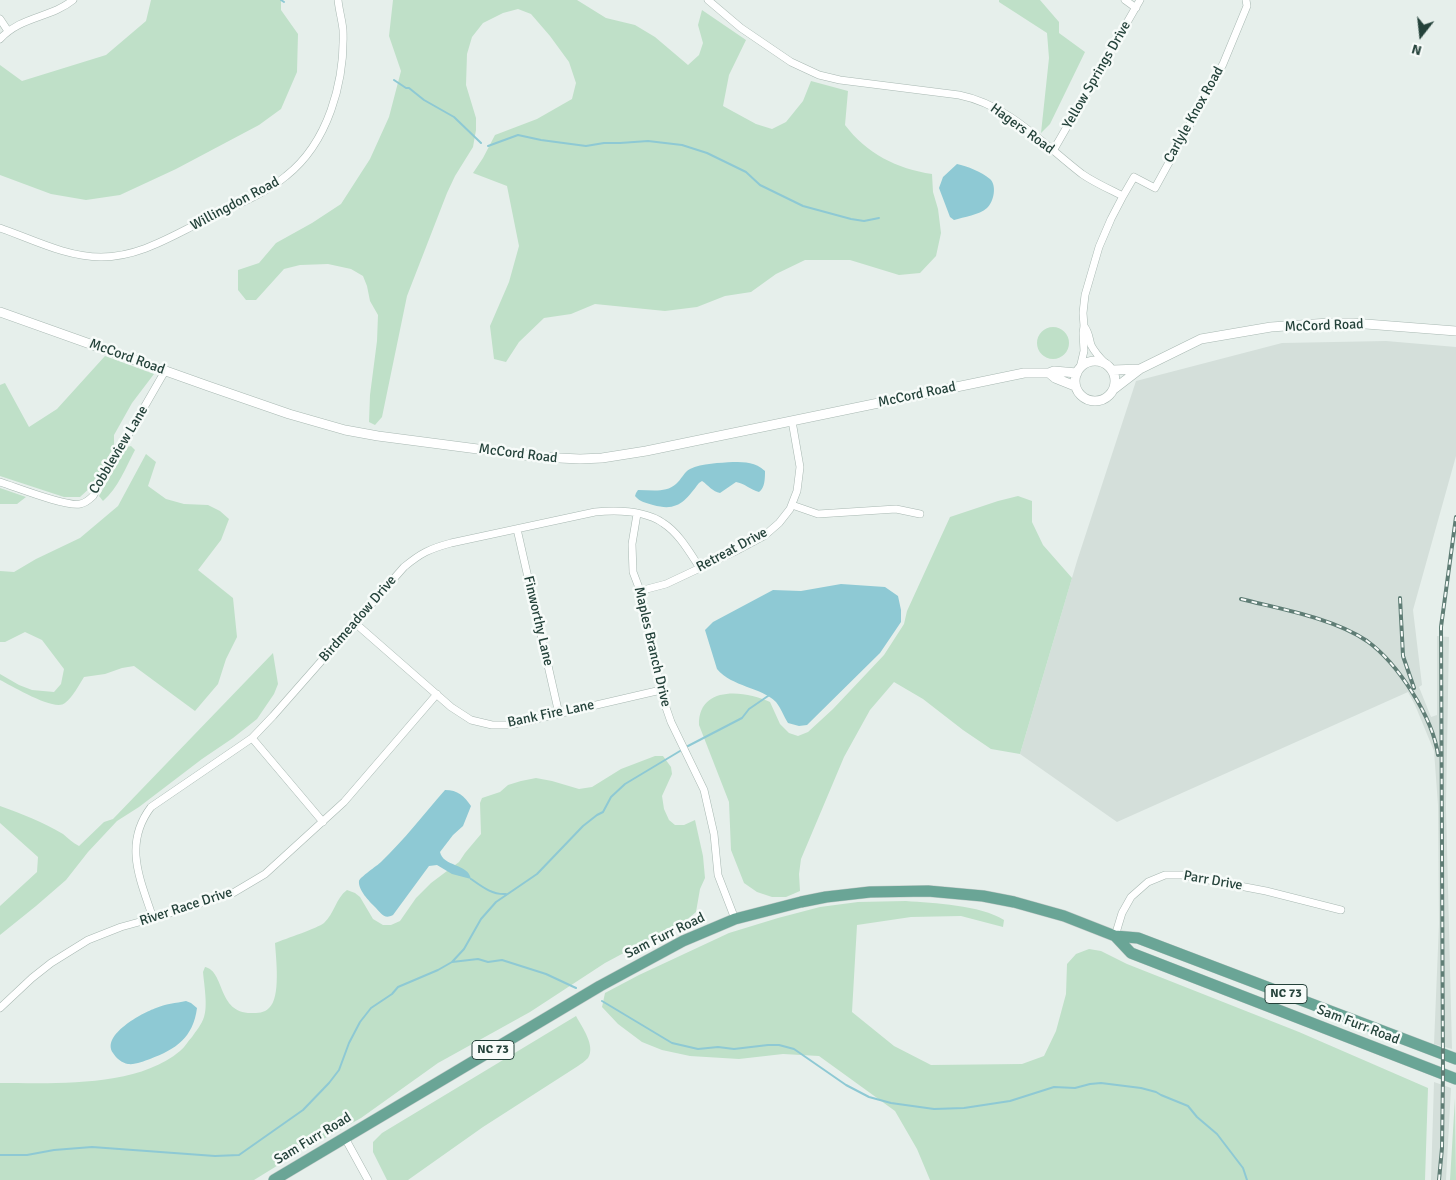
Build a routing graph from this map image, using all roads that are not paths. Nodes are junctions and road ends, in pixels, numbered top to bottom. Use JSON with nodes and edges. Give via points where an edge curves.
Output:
{"nodes":[{"id":1,"x":73,"y":0,"type":"edge"},
{"id":2,"x":338,"y":0,"type":"edge"},
{"id":3,"x":708,"y":0,"type":"edge"},
{"id":4,"x":1125,"y":0,"type":"edge"},
{"id":5,"x":1140,"y":0,"type":"edge"},
{"id":6,"x":1246,"y":0,"type":"edge"},
{"id":7,"x":1136,"y":8,"type":"junction"},
{"id":8,"x":0,"y":19,"type":"edge"},
{"id":9,"x":8,"y":31,"type":"junction"},
{"id":10,"x":0,"y":39,"type":"edge"},
{"id":11,"x":1053,"y":151,"type":"junction"},
{"id":12,"x":1123,"y":196,"type":"junction"},
{"id":13,"x":0,"y":228,"type":"edge"},
{"id":14,"x":0,"y":312,"type":"edge"},
{"id":15,"x":1084,"y":326,"type":"junction"},
{"id":16,"x":1456,"y":331,"type":"edge"},
{"id":17,"x":1109,"y":367,"type":"junction"},
{"id":18,"x":1140,"y":369,"type":"junction"},
{"id":19,"x":1079,"y":370,"type":"junction"},
{"id":20,"x":165,"y":371,"type":"junction"},
{"id":21,"x":1049,"y":373,"type":"junction"},
{"id":22,"x":1076,"y":386,"type":"junction"},
{"id":23,"x":1114,"y":389,"type":"junction"},
{"id":24,"x":792,"y":421,"type":"junction"},
{"id":25,"x":0,"y":482,"type":"edge"},
{"id":26,"x":792,"y":505,"type":"junction"},
{"id":27,"x":637,"y":514,"type":"junction"},
{"id":28,"x":920,"y":514,"type":"dead end"},
{"id":29,"x":517,"y":529,"type":"junction"},
{"id":30,"x":700,"y":568,"type":"junction"},
{"id":31,"x":641,"y":593,"type":"junction"},
{"id":32,"x":355,"y":623,"type":"junction"},
{"id":33,"x":661,"y":690,"type":"junction"},
{"id":34,"x":438,"y":694,"type":"junction"},
{"id":35,"x":560,"y":714,"type":"junction"},
{"id":36,"x":252,"y":738,"type":"junction"},
{"id":37,"x":323,"y":822,"type":"junction"},
{"id":38,"x":1341,"y":910,"type":"dead end"},
{"id":39,"x":153,"y":918,"type":"junction"},
{"id":40,"x":735,"y":919,"type":"junction"},
{"id":41,"x":1115,"y":936,"type":"junction"},
{"id":42,"x":0,"y":1008,"type":"edge"},
{"id":43,"x":1456,"y":1059,"type":"edge"},
{"id":44,"x":1456,"y":1080,"type":"edge"},
{"id":45,"x":345,"y":1138,"type":"junction"},
{"id":46,"x":274,"y":1180,"type":"edge"},
{"id":47,"x":368,"y":1180,"type":"edge"}],
"edges":[{"from":1,"to":9,"type":"street"},
{"from":2,"to":13,"type":"street","name":"Willingdon Road","via":[[342,51],[331,112],[313,149],[274,185],[162,242],[126,255],[79,255]]},
{"from":3,"to":11,"type":"street","name":"Hagers Road","via":[[741,28],[806,70],[840,80],[980,100],[1013,119]]},
{"from":4,"to":7,"type":"street"},
{"from":5,"to":7,"type":"street","name":"Yellow Springs Drive"},
{"from":6,"to":12,"type":"street","name":"Carlyle Knox Road","via":[[1247,6],[1223,64],[1155,188],[1134,177]]},
{"from":7,"to":11,"type":"street","name":"Yellow Springs Drive"},
{"from":8,"to":9,"type":"street"},
{"from":9,"to":10,"type":"street"},
{"from":11,"to":12,"type":"street","name":"Hagers Road","via":[[1091,180]]},
{"from":12,"to":15,"type":"street","via":[[1093,265],[1085,295]]},
{"from":14,"to":20,"type":"street","name":"McCord Road"},
{"from":15,"to":17,"type":"street","via":[[1096,354]]},
{"from":15,"to":19,"type":"street","via":[[1084,352]]},
{"from":16,"to":18,"type":"street","name":"McCord Road","via":[[1352,323],[1271,327],[1201,339]]},
{"from":17,"to":18,"type":"street","name":"McCord Road"},
{"from":17,"to":19,"type":"street","name":"McCord Road","via":[[1095,361]]},
{"from":17,"to":23,"type":"street","via":[[1115,378]]},
{"from":18,"to":23,"type":"street","name":"McCord Road"},
{"from":19,"to":21,"type":"street","name":"McCord Road"},
{"from":19,"to":22,"type":"street"},
{"from":20,"to":24,"type":"street","name":"McCord Road","via":[[345,430],[539,457],[580,459],[615,456]]},
{"from":20,"to":25,"type":"street","name":"Cobbleview Lane","via":[[94,496],[85,502],[67,503]]},
{"from":21,"to":22,"type":"street","name":"McCord Road"},
{"from":21,"to":24,"type":"street","name":"McCord Road","via":[[1024,373]]},
{"from":22,"to":23,"type":"street","name":"McCord Road","via":[[1082,397],[1096,401],[1107,398]]},
{"from":24,"to":26,"type":"street","name":"Retreat Drive","via":[[800,467]]},
{"from":26,"to":28,"type":"street","via":[[818,514],[896,509]]},
{"from":26,"to":30,"type":"street","name":"Retreat Drive","via":[[764,536]]},
{"from":27,"to":29,"type":"street","name":"Birdmeadow Drive","via":[[616,510],[595,512]]},
{"from":27,"to":30,"type":"street","name":"Birdmeadow Drive","via":[[664,523]]},
{"from":27,"to":31,"type":"street","name":"Maples Branch Drive","via":[[632,557],[633,572]]},
{"from":29,"to":32,"type":"street","name":"Birdmeadow Drive","via":[[429,549],[404,566]]},
{"from":29,"to":35,"type":"street","name":"Finworthy Lane"},
{"from":30,"to":31,"type":"street","name":"Retreat Drive"},
{"from":31,"to":33,"type":"street","name":"Maples Branch Drive"},
{"from":32,"to":34,"type":"street","name":"Bank Fire Lane"},
{"from":32,"to":36,"type":"street","name":"Birdmeadow Drive"},
{"from":33,"to":35,"type":"street","name":"Bank Fire Lane"},
{"from":33,"to":40,"type":"street","name":"Maples Branch Drive","via":[[666,711],[704,790],[714,834],[718,875]]},
{"from":34,"to":35,"type":"street","name":"Bank Fire Lane","via":[[450,707],[471,720],[492,724],[510,725]]},
{"from":34,"to":37,"type":"street","name":"River Race Drive"},
{"from":36,"to":37,"type":"street"},
{"from":36,"to":39,"type":"street","name":"Birdmeadow Drive","via":[[151,807],[144,816],[135,849],[137,869]]},
{"from":37,"to":39,"type":"street","name":"River Race Drive","via":[[265,874],[245,887]]},
{"from":38,"to":41,"type":"street","name":"Parr Drive","via":[[1266,891],[1182,875],[1165,876],[1148,882],[1131,897]]},
{"from":39,"to":42,"type":"street","name":"River Race Drive","via":[[88,940],[50,963]]},
{"from":40,"to":41,"type":"main road","name":"Sam Furr Road","number":"NC 73","via":[[826,897],[928,891],[1014,902],[1064,916]]},
{"from":40,"to":45,"type":"main road","name":"Sam Furr Road","number":"NC 73","via":[[644,961]]},
{"from":41,"to":43,"type":"main road","name":"Sam Furr Road","number":"NC 73","via":[[1138,938]]},
{"from":41,"to":44,"type":"main road","name":"Sam Furr Road","number":"NC 73","via":[[1132,953]]},
{"from":45,"to":46,"type":"main road","name":"Sam Furr Road","number":"NC 73"},
{"from":45,"to":47,"type":"street"}]}
